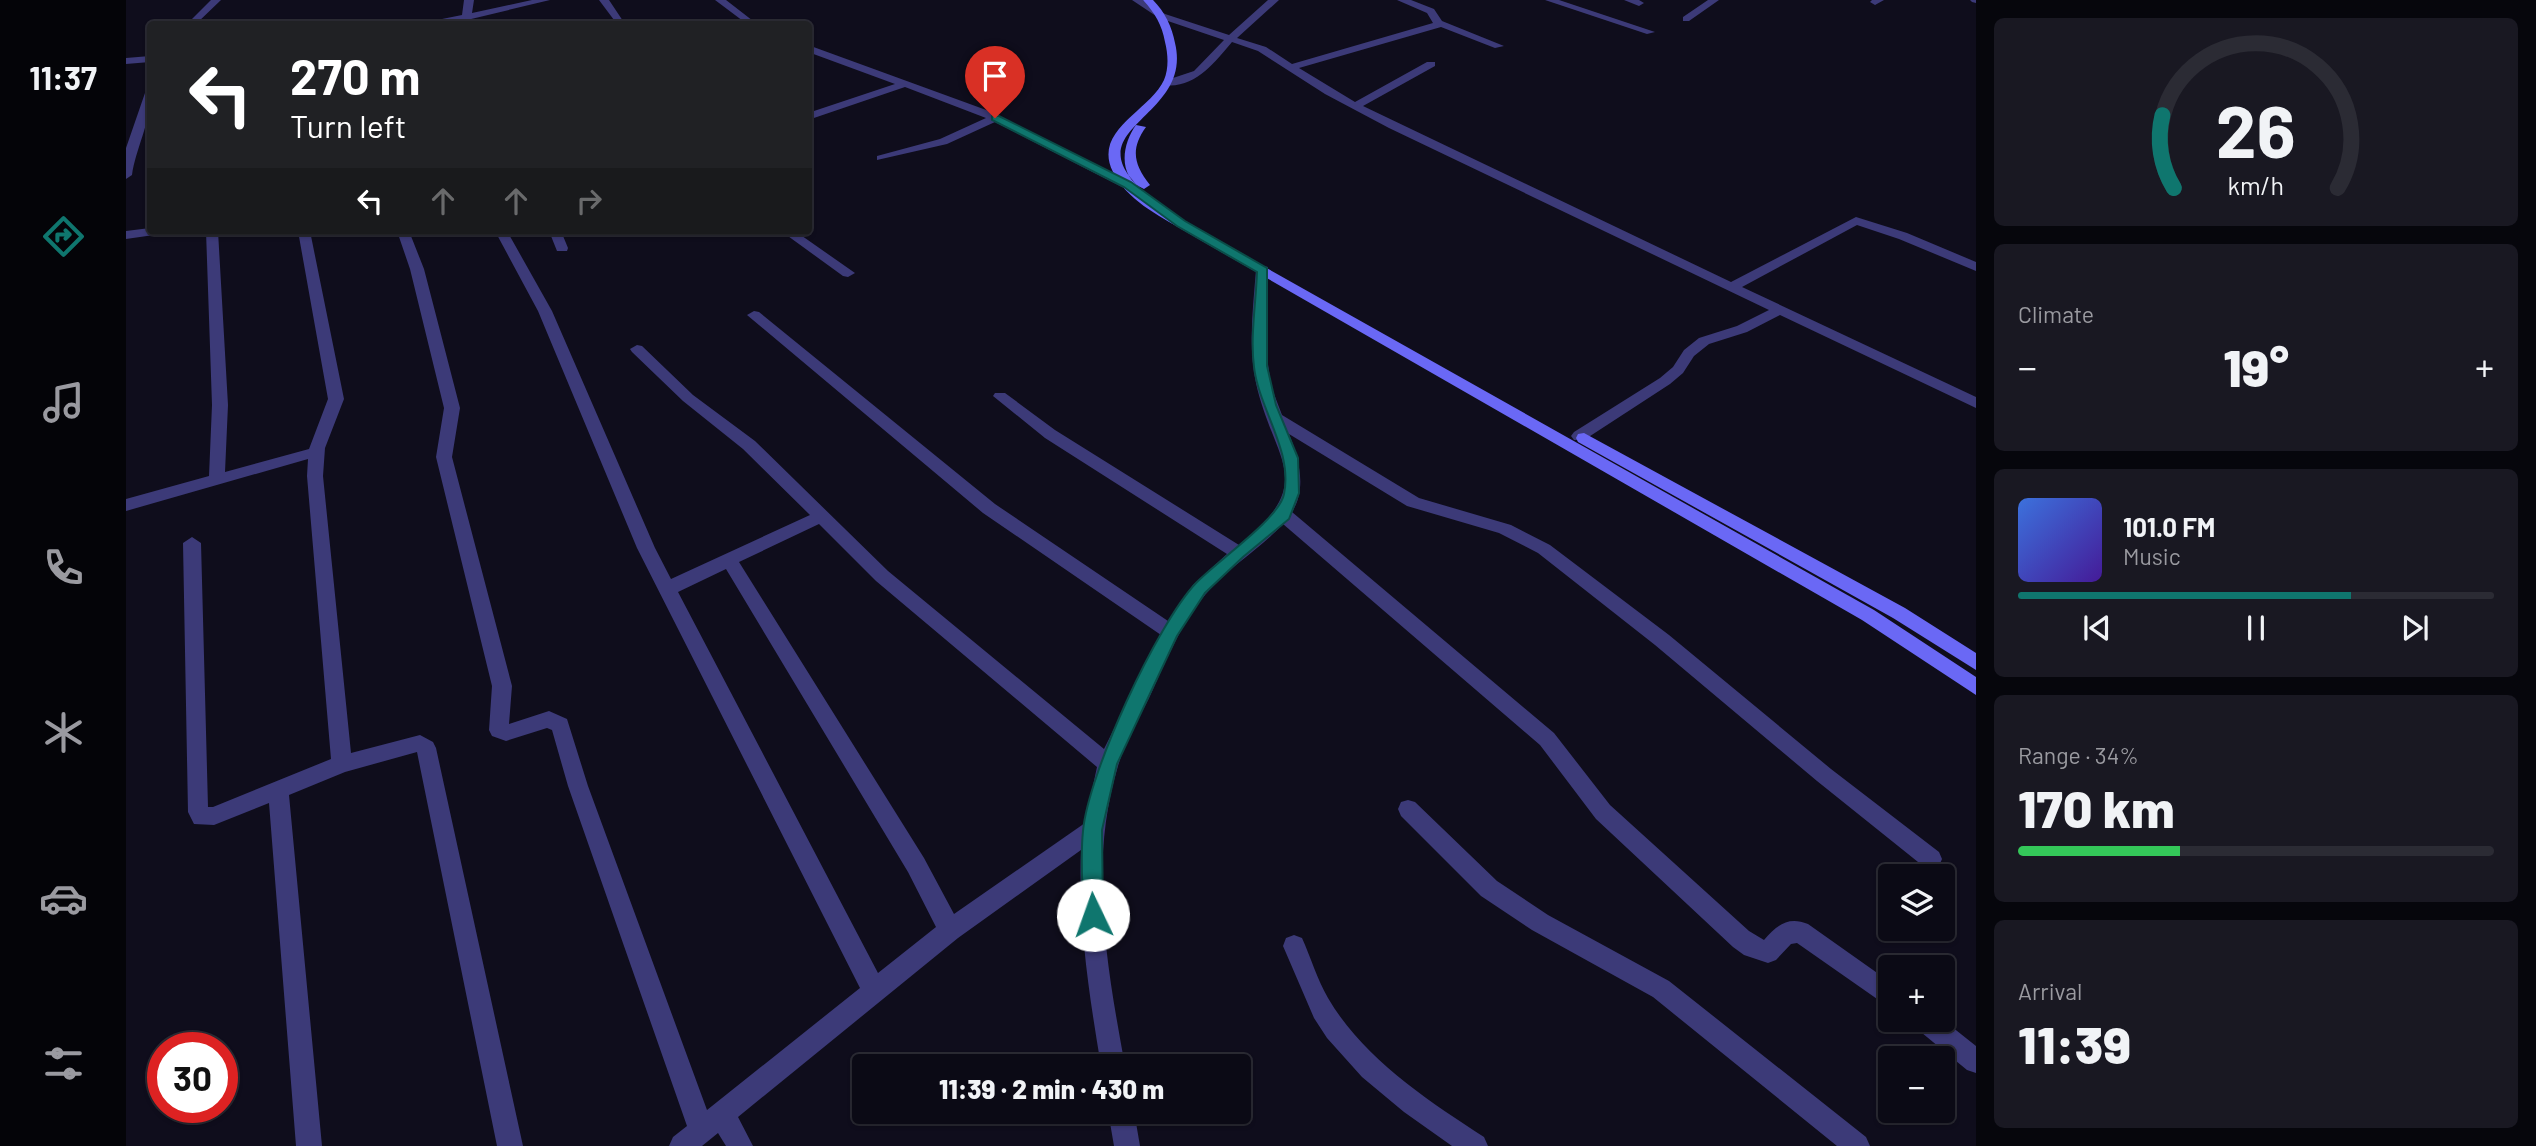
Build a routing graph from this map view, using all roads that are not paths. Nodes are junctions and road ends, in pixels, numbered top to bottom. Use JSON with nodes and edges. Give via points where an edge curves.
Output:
{"nodes":[{"id":1,"x":216,"y":0,"type":"edge"},
{"id":2,"x":469,"y":0,"type":"edge"},
{"id":3,"x":545,"y":0,"type":"edge"},
{"id":4,"x":604,"y":0,"type":"edge"},
{"id":5,"x":720,"y":0,"type":"edge"},
{"id":6,"x":1138,"y":0,"type":"edge"},
{"id":7,"x":1148,"y":0,"type":"edge"},
{"id":8,"x":1155,"y":0,"type":"edge"},
{"id":9,"x":1274,"y":0,"type":"edge"},
{"id":10,"x":1402,"y":0,"type":"edge"},
{"id":11,"x":1550,"y":0,"type":"edge"},
{"id":12,"x":1714,"y":0,"type":"edge"},
{"id":13,"x":494,"y":11,"type":"junction"},
{"id":14,"x":467,"y":16,"type":"junction"},
{"id":15,"x":1166,"y":17,"type":"junction"},
{"id":16,"x":1686,"y":19,"type":"dead end"},
{"id":17,"x":194,"y":21,"type":"edge"},
{"id":18,"x":439,"y":21,"type":"edge"},
{"id":19,"x":499,"y":21,"type":"edge"},
{"id":20,"x":619,"y":21,"type":"edge"},
{"id":21,"x":748,"y":21,"type":"edge"},
{"id":22,"x":1442,"y":24,"type":"junction"},
{"id":23,"x":1650,"y":33,"type":"dead end"},
{"id":24,"x":1231,"y":37,"type":"junction"},
{"id":25,"x":1499,"y":46,"type":"dead end"},
{"id":26,"x":812,"y":49,"type":"edge"},
{"id":27,"x":147,"y":59,"type":"edge"},
{"id":28,"x":126,"y":61,"type":"edge"},
{"id":29,"x":1431,"y":64,"type":"dead end"},
{"id":30,"x":1290,"y":68,"type":"junction"},
{"id":31,"x":1174,"y":82,"type":"junction"},
{"id":32,"x":907,"y":83,"type":"junction"},
{"id":33,"x":1355,"y":106,"type":"junction"},
{"id":34,"x":147,"y":107,"type":"edge"},
{"id":35,"x":812,"y":116,"type":"edge"},
{"id":36,"x":995,"y":118,"type":"junction"},
{"id":37,"x":881,"y":158,"type":"dead end"},
{"id":38,"x":126,"y":175,"type":"edge"},
{"id":39,"x":1128,"y":185,"type":"junction"},
{"id":40,"x":147,"y":232,"type":"edge"},
{"id":41,"x":126,"y":234,"type":"edge"},
{"id":42,"x":212,"y":235,"type":"edge"},
{"id":43,"x":305,"y":235,"type":"edge"},
{"id":44,"x":404,"y":235,"type":"edge"},
{"id":45,"x":503,"y":235,"type":"edge"},
{"id":46,"x":557,"y":235,"type":"edge"},
{"id":47,"x":793,"y":235,"type":"edge"},
{"id":48,"x":562,"y":248,"type":"dead end"},
{"id":49,"x":1976,"y":267,"type":"edge"},
{"id":50,"x":1263,"y":270,"type":"junction"},
{"id":51,"x":848,"y":273,"type":"dead end"},
{"id":52,"x":1733,"y":286,"type":"junction"},
{"id":53,"x":1779,"y":310,"type":"junction"},
{"id":54,"x":754,"y":315,"type":"dead end"},
{"id":55,"x":636,"y":349,"type":"dead end"},
{"id":56,"x":1000,"y":396,"type":"dead end"},
{"id":57,"x":1976,"y":403,"type":"edge"},
{"id":58,"x":1275,"y":418,"type":"junction"},
{"id":59,"x":1579,"y":436,"type":"junction"},
{"id":60,"x":316,"y":452,"type":"junction"},
{"id":61,"x":217,"y":480,"type":"junction"},
{"id":62,"x":126,"y":505,"type":"edge"},
{"id":63,"x":1284,"y":515,"type":"junction"},
{"id":64,"x":822,"y":516,"type":"junction"},
{"id":65,"x":192,"y":543,"type":"dead end"},
{"id":66,"x":1238,"y":552,"type":"junction"},
{"id":67,"x":729,"y":560,"type":"junction"},
{"id":68,"x":667,"y":589,"type":"junction"},
{"id":69,"x":1170,"y":632,"type":"junction"},
{"id":70,"x":1976,"y":663,"type":"edge"},
{"id":71,"x":1976,"y":687,"type":"edge"},
{"id":72,"x":342,"y":764,"type":"junction"},
{"id":73,"x":1108,"y":764,"type":"junction"},
{"id":74,"x":278,"y":792,"type":"junction"},
{"id":75,"x":1408,"y":809,"type":"dead end"},
{"id":76,"x":1092,"y":830,"type":"junction"},
{"id":77,"x":1931,"y":859,"type":"dead end"},
{"id":78,"x":950,"y":930,"type":"junction"},
{"id":79,"x":1294,"y":946,"type":"dead end"},
{"id":80,"x":1878,"y":987,"type":"edge"},
{"id":81,"x":874,"y":990,"type":"junction"},
{"id":82,"x":1939,"y":1032,"type":"edge"},
{"id":83,"x":1111,"y":1054,"type":"edge"},
{"id":84,"x":1976,"y":1061,"type":"edge"},
{"id":85,"x":722,"y":1115,"type":"junction"},
{"id":86,"x":1123,"y":1124,"type":"edge"},
{"id":87,"x":702,"y":1132,"type":"junction"},
{"id":88,"x":309,"y":1146,"type":"edge"},
{"id":89,"x":510,"y":1146,"type":"edge"},
{"id":90,"x":682,"y":1146,"type":"edge"},
{"id":91,"x":740,"y":1146,"type":"edge"},
{"id":92,"x":1127,"y":1146,"type":"edge"},
{"id":93,"x":1475,"y":1146,"type":"edge"},
{"id":94,"x":1857,"y":1146,"type":"edge"}],
"edges":[{"from":1,"to":17,"type":"street"},
{"from":2,"to":14,"type":"street"},
{"from":3,"to":13,"type":"street"},
{"from":4,"to":20,"type":"street"},
{"from":5,"to":21,"type":"street"},
{"from":6,"to":15,"type":"street"},
{"from":7,"to":15,"type":"main road"},
{"from":8,"to":15,"type":"main road"},
{"from":9,"to":24,"type":"street"},
{"from":10,"to":22,"type":"street","via":[[1431,10]]},
{"from":11,"to":23,"type":"street"},
{"from":12,"to":16,"type":"street"},
{"from":13,"to":14,"type":"street"},
{"from":13,"to":19,"type":"street"},
{"from":14,"to":18,"type":"street"},
{"from":15,"to":24,"type":"street"},
{"from":15,"to":31,"type":"main road"},
{"from":22,"to":25,"type":"street"},
{"from":22,"to":30,"type":"street"},
{"from":24,"to":30,"type":"street","via":[[1270,53]]},
{"from":24,"to":31,"type":"street","via":[[1208,66]]},
{"from":26,"to":32,"type":"street"},
{"from":27,"to":28,"type":"street"},
{"from":29,"to":33,"type":"street"},
{"from":30,"to":33,"type":"street"},
{"from":31,"to":39,"type":"main road","via":[[1130,122],[1116,144],[1116,162]]},
{"from":31,"to":59,"type":"main road","via":[[1130,143],[1132,170],[1141,183],[1243,249]]},
{"from":32,"to":35,"type":"street"},
{"from":32,"to":36,"type":"street"},
{"from":33,"to":52,"type":"street"},
{"from":34,"to":38,"type":"street"},
{"from":36,"to":37,"type":"street","via":[[941,142]]},
{"from":36,"to":39,"type":"street"},
{"from":39,"to":50,"type":"main road","via":[[1181,224]]},
{"from":40,"to":41,"type":"street"},
{"from":42,"to":61,"type":"street","via":[[220,405]]},
{"from":43,"to":60,"type":"street","via":[[336,399]]},
{"from":44,"to":87,"type":"street","via":[[452,408],[444,457],[502,686],[499,730],[506,733],[549,719],[560,725]]},
{"from":45,"to":68,"type":"street","via":[[545,311]]},
{"from":46,"to":48,"type":"street"},
{"from":47,"to":51,"type":"street"},
{"from":49,"to":52,"type":"street","via":[[1856,221]]},
{"from":50,"to":58,"type":"street","via":[[1260,366]]},
{"from":50,"to":71,"type":"main road","via":[[1868,615]]},
{"from":52,"to":53,"type":"street"},
{"from":53,"to":57,"type":"street"},
{"from":53,"to":59,"type":"street","via":[[1704,341],[1665,382]]},
{"from":54,"to":69,"type":"street","via":[[975,497]]},
{"from":55,"to":64,"type":"street","via":[[688,398],[749,445]]},
{"from":56,"to":66,"type":"street","via":[[1050,434]]},
{"from":58,"to":63,"type":"street","via":[[1290,458],[1292,493]]},
{"from":58,"to":77,"type":"street","via":[[1413,502],[1504,529],[1544,549]]},
{"from":59,"to":70,"type":"main road","via":[[1899,613]]},
{"from":60,"to":61,"type":"street"},
{"from":60,"to":72,"type":"street"},
{"from":61,"to":62,"type":"street"},
{"from":63,"to":66,"type":"street"},
{"from":63,"to":80,"type":"street","via":[[1547,740],[1603,812],[1741,939],[1768,952],[1785,933],[1800,932]]},
{"from":64,"to":67,"type":"street"},
{"from":64,"to":73,"type":"street","via":[[882,576]]},
{"from":65,"to":74,"type":"street","via":[[198,811],[207,818]]},
{"from":66,"to":69,"type":"street","via":[[1200,589]]},
{"from":67,"to":68,"type":"street"},
{"from":67,"to":78,"type":"street","via":[[916,865]]},
{"from":68,"to":81,"type":"street"},
{"from":69,"to":73,"type":"street"},
{"from":72,"to":74,"type":"street"},
{"from":72,"to":89,"type":"street","via":[[415,742],[426,748]]},
{"from":73,"to":76,"type":"street"},
{"from":74,"to":88,"type":"street"},
{"from":75,"to":94,"type":"street","via":[[1502,899],[1661,989]]},
{"from":76,"to":78,"type":"street"},
{"from":76,"to":83,"type":"street","via":[[1096,957]]},
{"from":78,"to":81,"type":"street"},
{"from":79,"to":93,"type":"street","via":[[1311,988],[1335,1028],[1410,1102]]},
{"from":81,"to":85,"type":"street"},
{"from":82,"to":84,"type":"street"},
{"from":85,"to":87,"type":"street"},
{"from":85,"to":91,"type":"street"},
{"from":86,"to":92,"type":"street"},
{"from":87,"to":90,"type":"street"}]}
